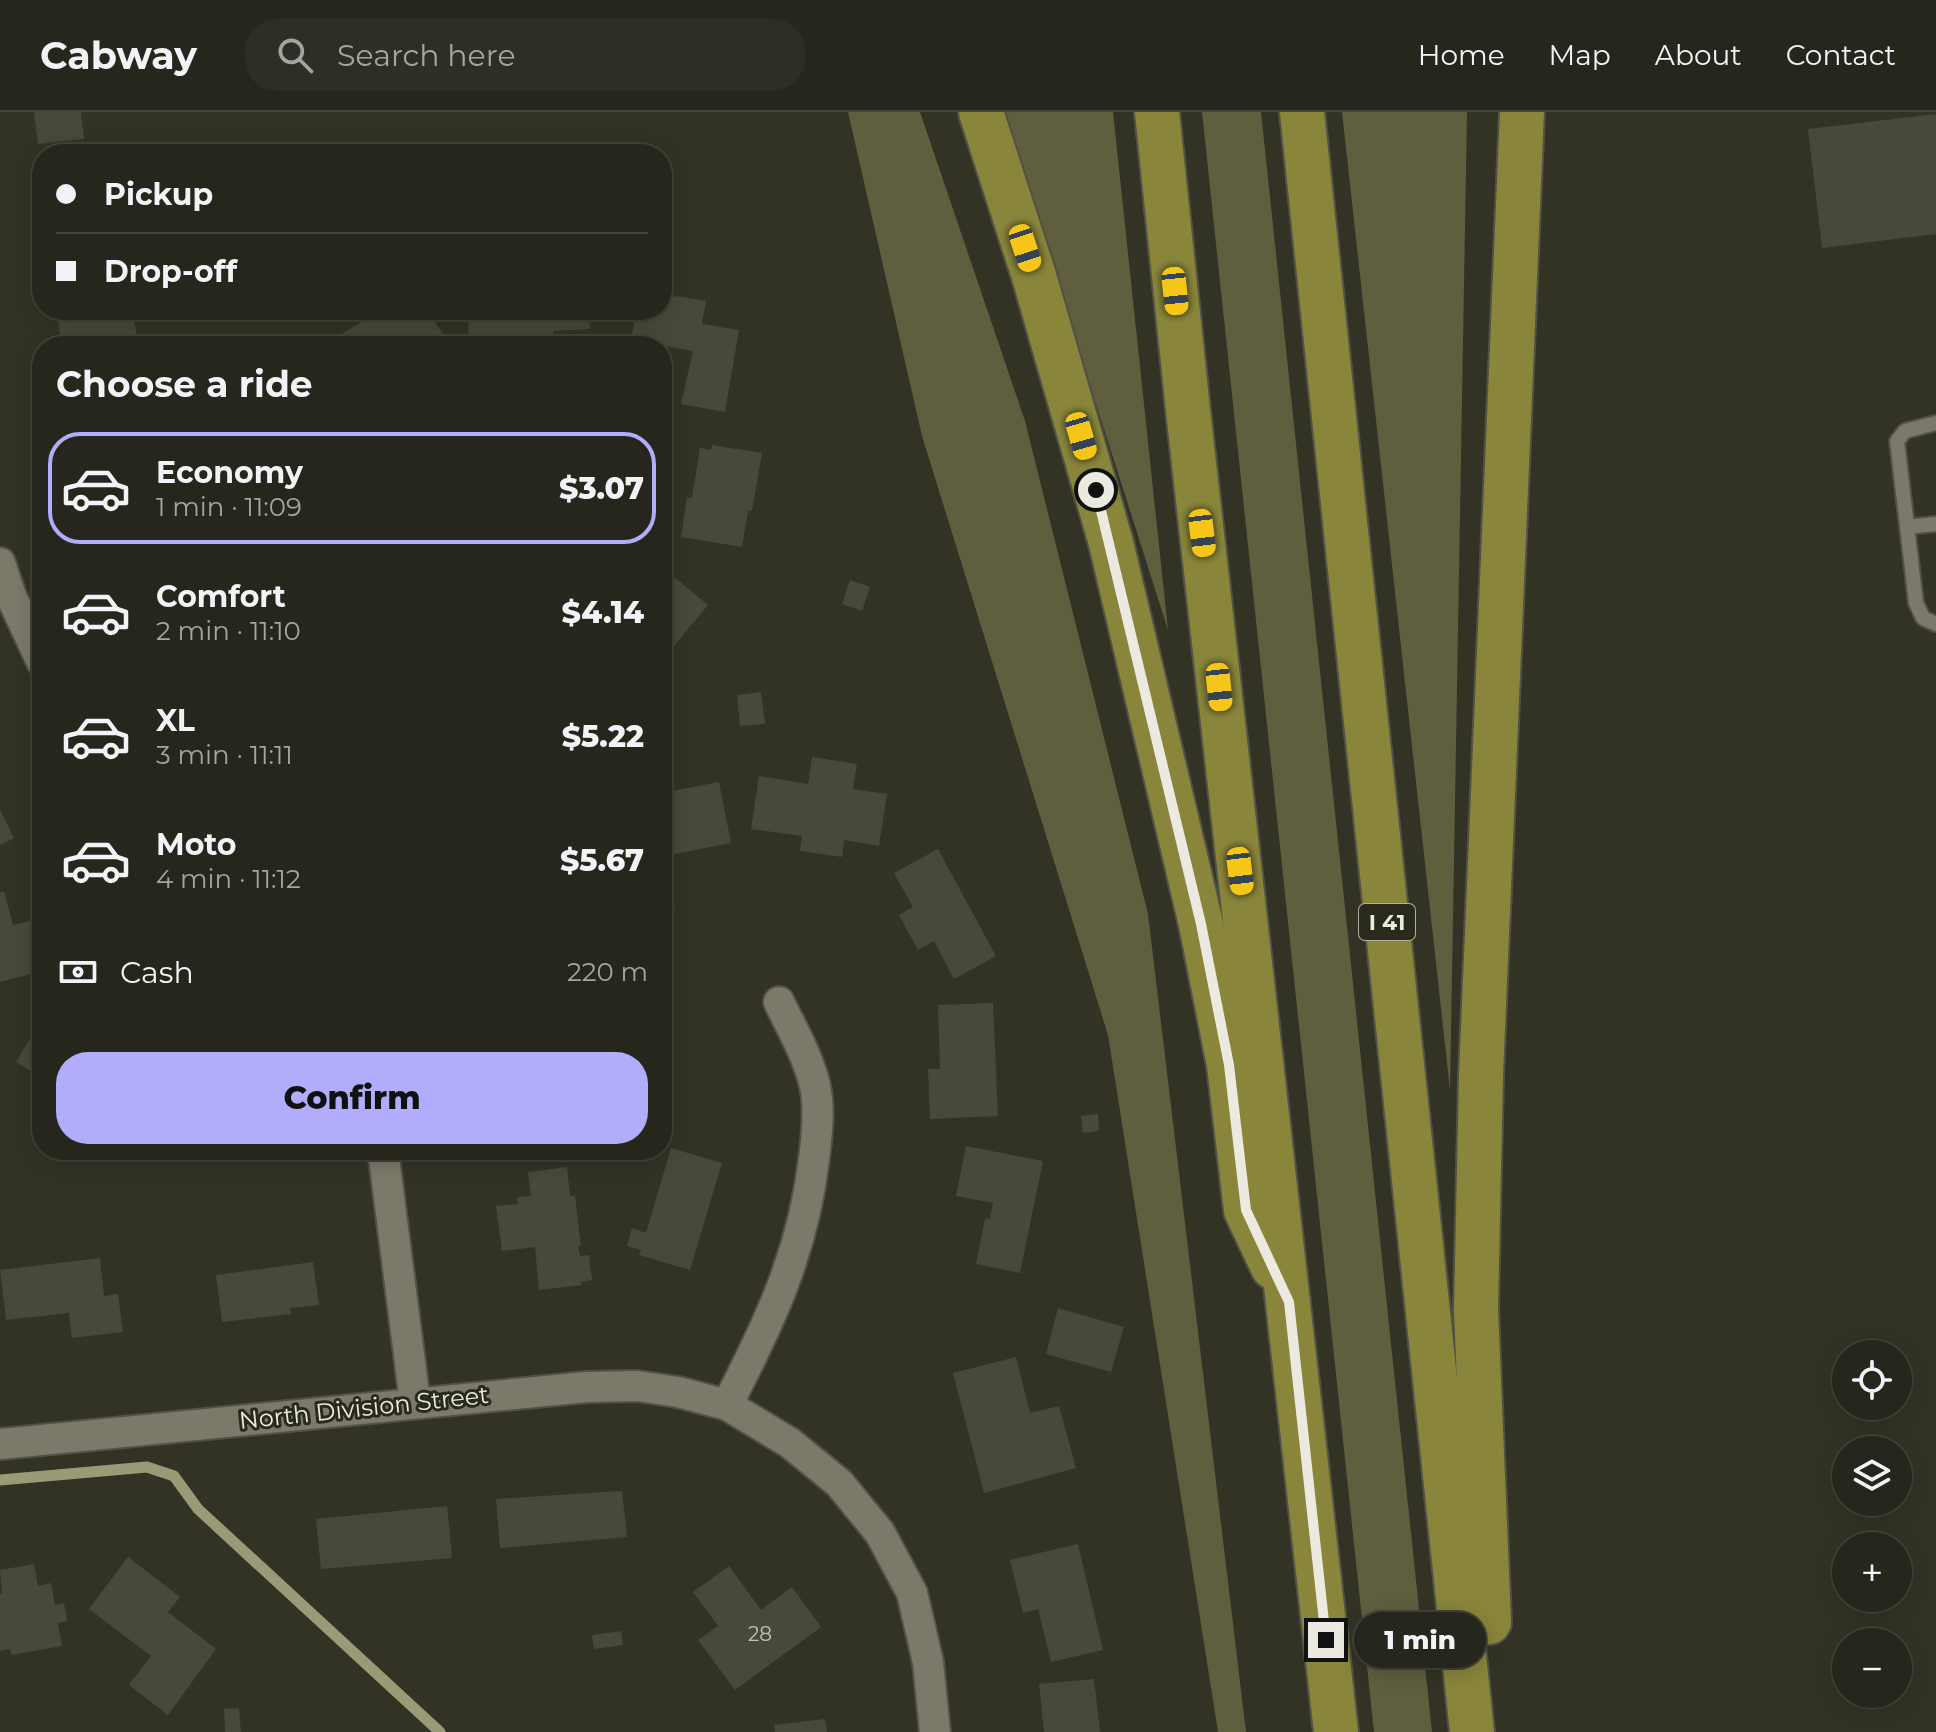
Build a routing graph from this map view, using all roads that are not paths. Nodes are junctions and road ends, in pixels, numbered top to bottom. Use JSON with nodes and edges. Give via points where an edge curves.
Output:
{"nodes":[{"id":1,"x":981,"y":112,"type":"edge"},
{"id":2,"x":1157,"y":112,"type":"edge"},
{"id":3,"x":1302,"y":112,"type":"edge"},
{"id":4,"x":1522,"y":112,"type":"edge"},
{"id":5,"x":1936,"y":423,"type":"edge"},
{"id":6,"x":1936,"y":524,"type":"edge"},
{"id":7,"x":1907,"y":527,"type":"junction"},
{"id":8,"x":0,"y":563,"type":"edge"},
{"id":9,"x":1936,"y":624,"type":"edge"},
{"id":10,"x":32,"y":641,"type":"edge"},
{"id":11,"x":779,"y":1002,"type":"dead end"},
{"id":12,"x":384,"y":1160,"type":"edge"},
{"id":13,"x":1289,"y":1302,"type":"junction"},
{"id":14,"x":415,"y":1402,"type":"junction"},
{"id":15,"x":727,"y":1405,"type":"junction"},
{"id":16,"x":0,"y":1444,"type":"edge"},
{"id":17,"x":935,"y":1732,"type":"edge"},
{"id":18,"x":1336,"y":1732,"type":"edge"},
{"id":19,"x":1472,"y":1732,"type":"edge"},
{"id":20,"x":1485,"y":1732,"type":"edge"}],
"edges":[{"from":1,"to":13,"type":"highway","via":[[1038,290],[1118,574],[1201,924],[1229,1065],[1246,1210]]},
{"from":2,"to":13,"type":"highway"},
{"from":3,"to":19,"type":"highway","number":"I 41"},
{"from":4,"to":20,"type":"highway","via":[[1478,1184],[1476,1310],[1492,1660]]},
{"from":5,"to":7,"type":"lane","via":[[1905,431],[1897,441]]},
{"from":6,"to":7,"type":"lane"},
{"from":7,"to":9,"type":"lane","via":[[1916,603],[1923,618]]},
{"from":8,"to":10,"type":"street"},
{"from":11,"to":15,"type":"street","via":[[816,1088],[817,1139],[796,1252],[768,1325]]},
{"from":12,"to":14,"type":"street"},
{"from":13,"to":18,"type":"highway"},
{"from":14,"to":15,"type":"street","name":"North Division Street","via":[[637,1386]]},
{"from":14,"to":16,"type":"street","name":"North Division Street"},
{"from":15,"to":17,"type":"street","name":"North Division Street","via":[[790,1443],[839,1483],[880,1533],[912,1593],[928,1662]]}]}
